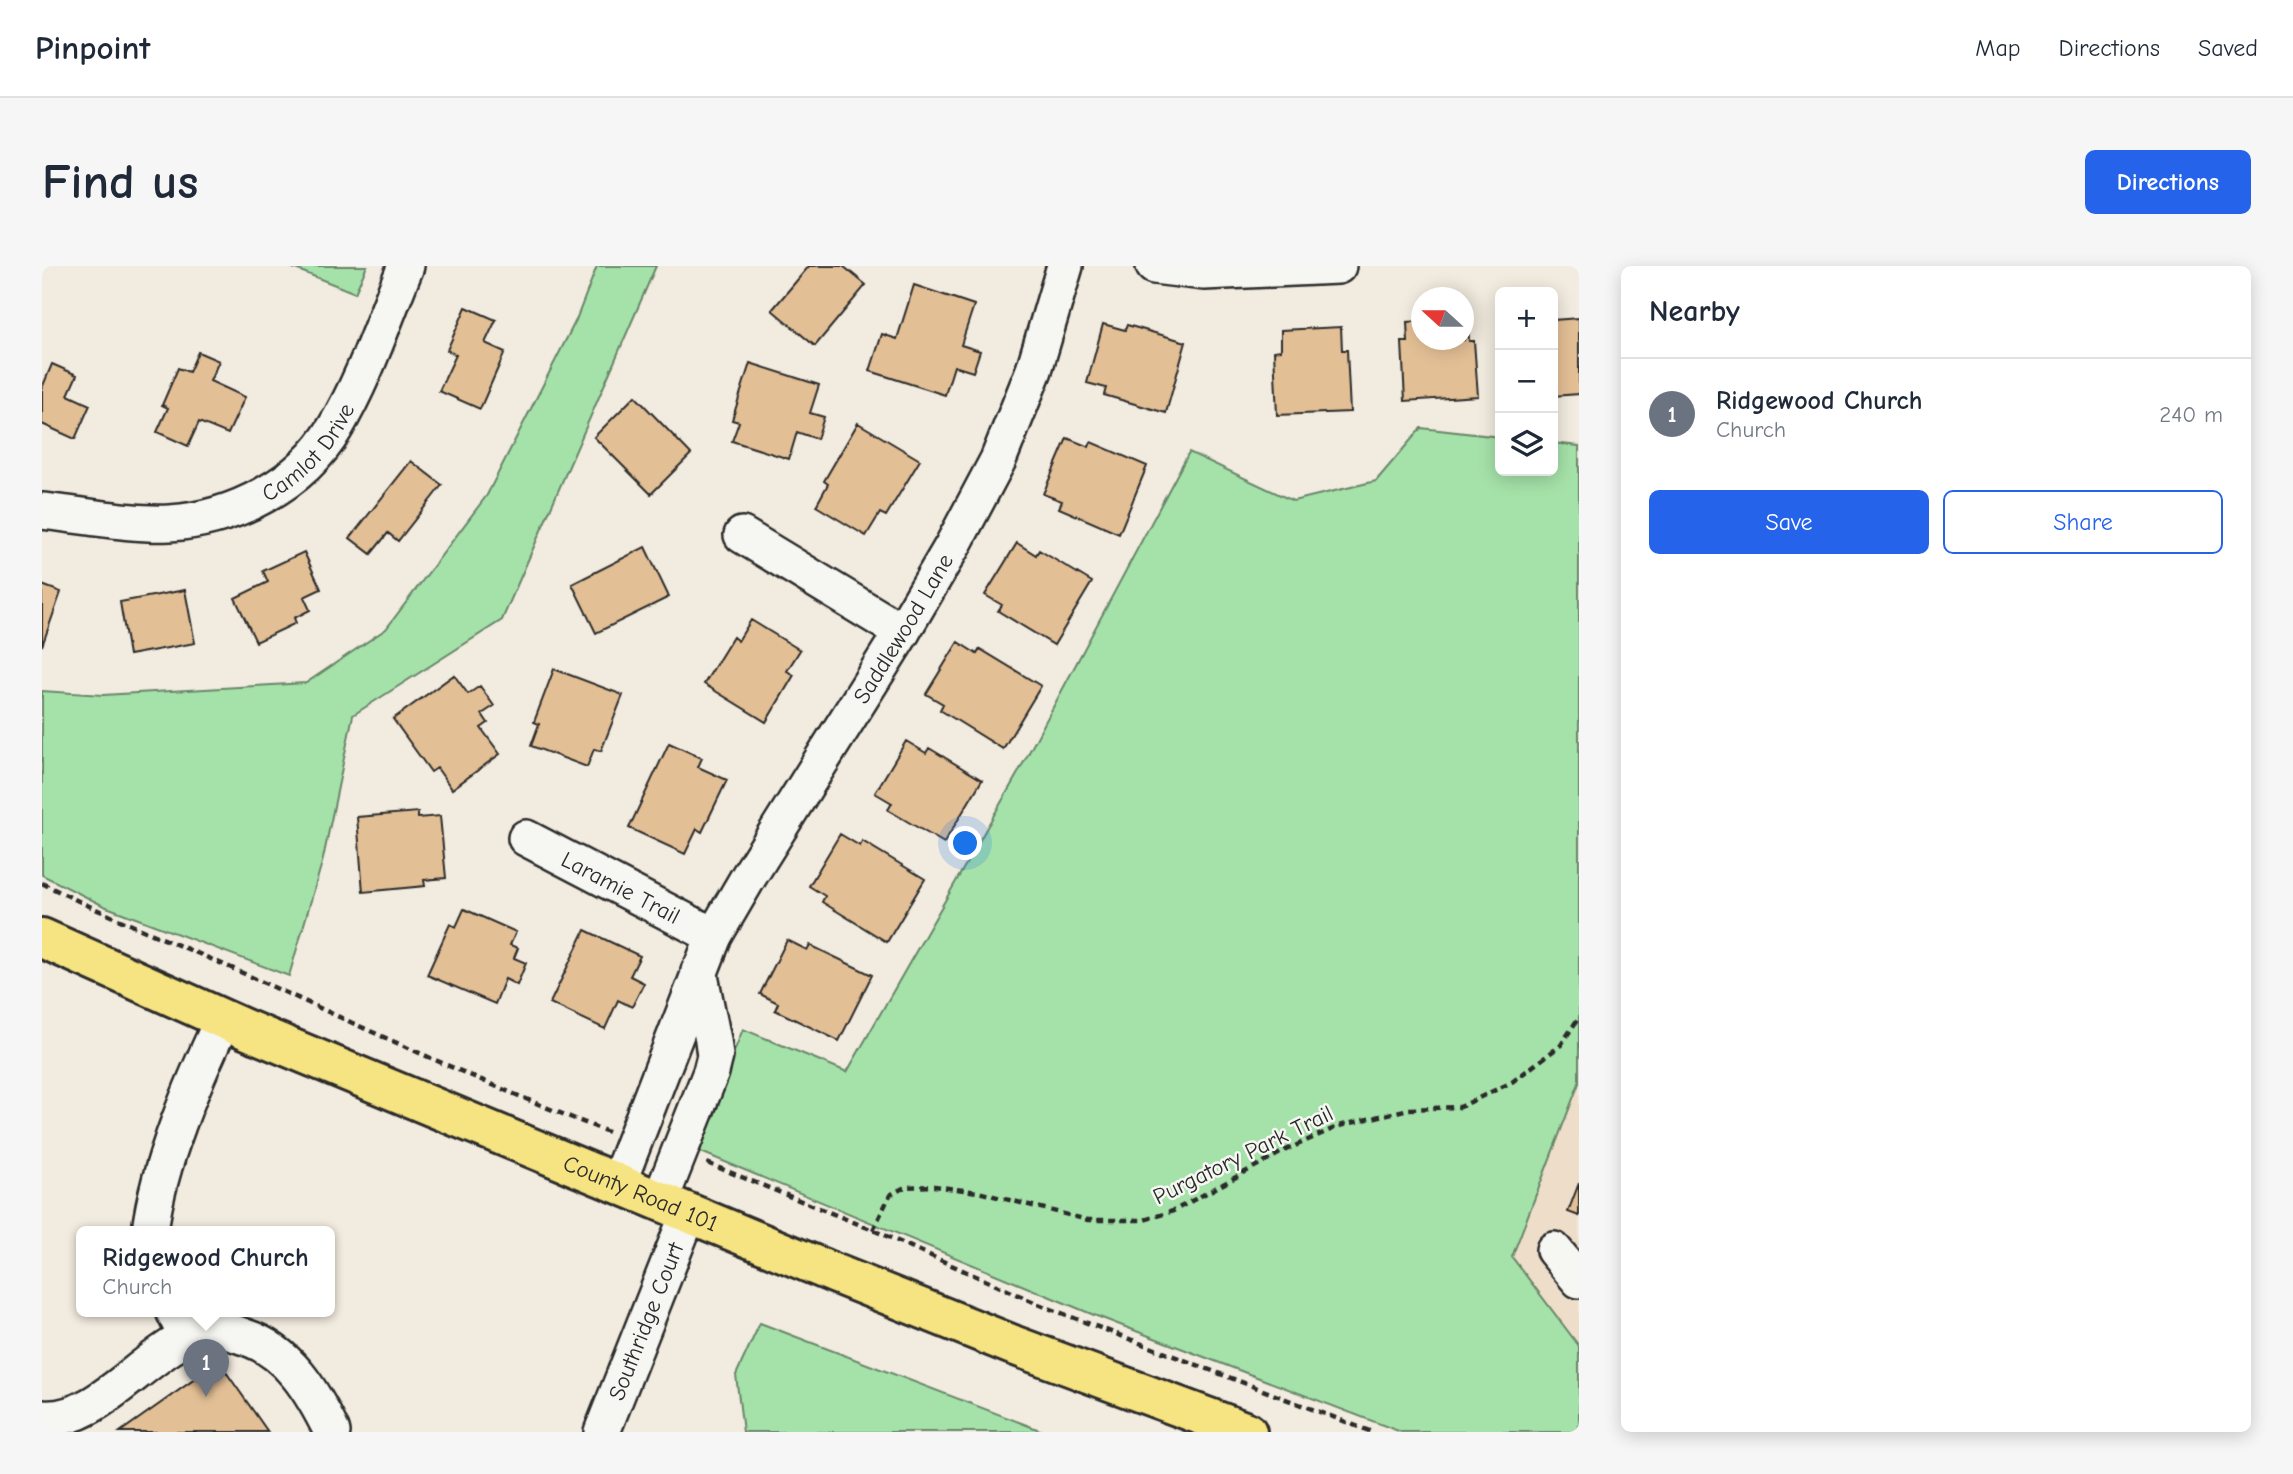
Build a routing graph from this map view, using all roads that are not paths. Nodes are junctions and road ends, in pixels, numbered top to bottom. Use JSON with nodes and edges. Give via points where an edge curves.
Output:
{"nodes":[{"id":1,"x":406,"y":266,"type":"edge"},
{"id":2,"x":1065,"y":266,"type":"edge"},
{"id":3,"x":1154,"y":266,"type":"edge"},
{"id":4,"x":1338,"y":266,"type":"edge"},
{"id":5,"x":42,"y":511,"type":"edge"},
{"id":6,"x":742,"y":535,"type":"dead end"},
{"id":7,"x":902,"y":632,"type":"junction"},
{"id":8,"x":526,"y":838,"type":"dead end"},
{"id":9,"x":714,"y":936,"type":"junction"},
{"id":10,"x":42,"y":938,"type":"edge"},
{"id":11,"x":699,"y":971,"type":"junction"},
{"id":12,"x":223,"y":1019,"type":"junction"},
{"id":13,"x":618,"y":1183,"type":"junction"},
{"id":14,"x":675,"y":1206,"type":"junction"},
{"id":15,"x":151,"y":1226,"type":"edge"},
{"id":16,"x":1555,"y":1250,"type":"dead end"},
{"id":17,"x":1579,"y":1280,"type":"edge"},
{"id":18,"x":180,"y":1325,"type":"edge"},
{"id":19,"x":42,"y":1418,"type":"edge"},
{"id":20,"x":332,"y":1432,"type":"edge"},
{"id":21,"x":602,"y":1432,"type":"edge"},
{"id":22,"x":1247,"y":1432,"type":"edge"}],
"edges":[{"from":1,"to":5,"type":"street","name":"Camlot Drive","via":[[334,429],[303,468],[264,496],[217,516],[169,523]]},
{"from":2,"to":7,"type":"street","name":"Saddlewood Lane","via":[[1034,370],[998,460]]},
{"from":3,"to":4,"type":"street","via":[[1204,272]]},
{"from":6,"to":7,"type":"street"},
{"from":7,"to":9,"type":"street","name":"Saddlewood Lane"},
{"from":8,"to":9,"type":"street","name":"Laramie Trail"},
{"from":9,"to":11,"type":"street","name":"Saddlewood Lane"},
{"from":10,"to":12,"type":"main road","name":"County Road 101"},
{"from":11,"to":13,"type":"street","name":"Saddlewood Lane"},
{"from":11,"to":14,"type":"street","via":[[715,1056],[679,1154]]},
{"from":12,"to":13,"type":"main road","name":"County Road 101"},
{"from":12,"to":15,"type":"street","via":[[198,1073],[166,1164]]},
{"from":13,"to":14,"type":"main road","name":"County Road 101"},
{"from":14,"to":21,"type":"street","name":"Southridge Court"},
{"from":14,"to":22,"type":"main road","name":"County Road 101","via":[[1013,1345]]},
{"from":16,"to":17,"type":"street"},
{"from":18,"to":19,"type":"street","via":[[98,1400],[66,1418]]},
{"from":18,"to":20,"type":"street","via":[[236,1334],[269,1347],[298,1375]]}]}
